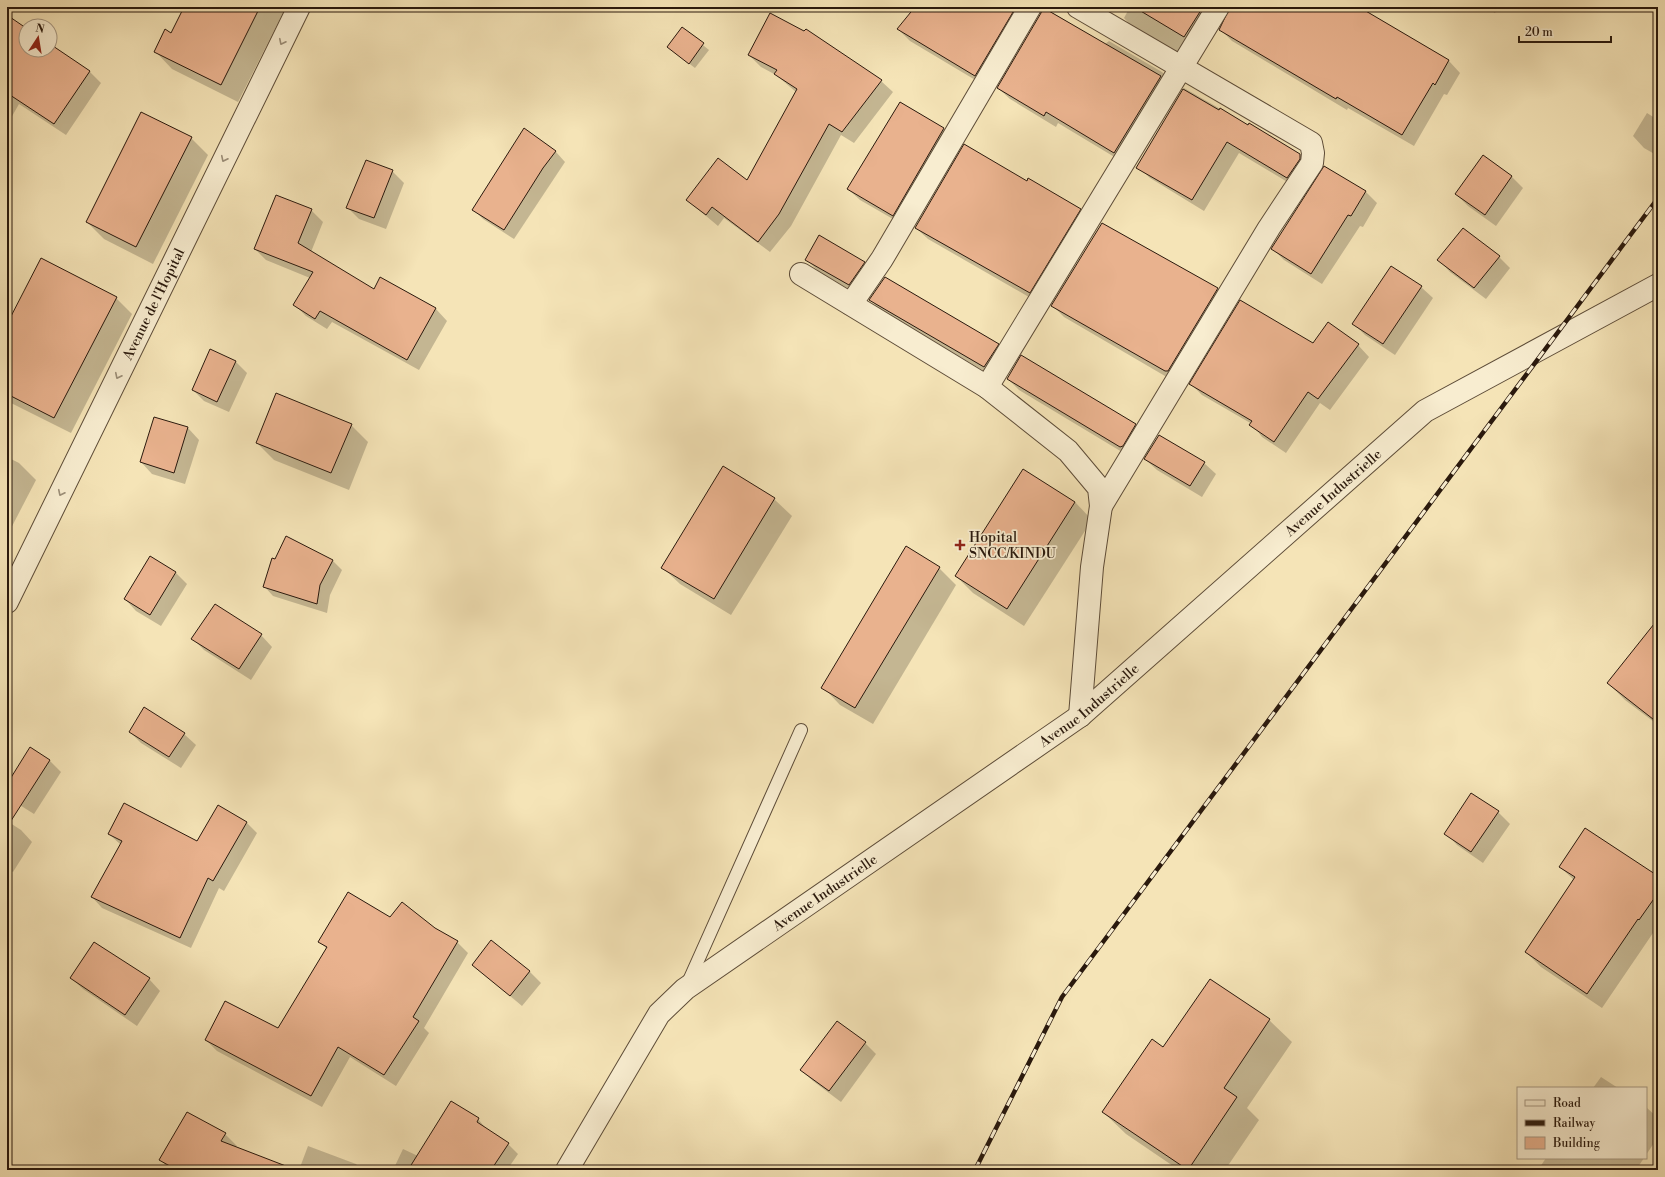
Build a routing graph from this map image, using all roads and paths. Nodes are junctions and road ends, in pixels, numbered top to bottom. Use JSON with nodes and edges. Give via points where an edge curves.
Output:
{"nodes":[{"id":1,"x":299,"y":7,"type":"edge"},
{"id":2,"x":1030,"y":7,"type":"edge"},
{"id":3,"x":1078,"y":7,"type":"edge"},
{"id":4,"x":1218,"y":7,"type":"edge"},
{"id":5,"x":1181,"y":67,"type":"junction"},
{"id":6,"x":801,"y":274,"type":"dead end"},
{"id":7,"x":1658,"y":285,"type":"edge"},
{"id":8,"x":851,"y":304,"type":"junction"},
{"id":9,"x":986,"y":387,"type":"junction"},
{"id":10,"x":1101,"y":506,"type":"junction"},
{"id":11,"x":7,"y":602,"type":"edge"},
{"id":12,"x":1080,"y":716,"type":"junction"},
{"id":13,"x":801,"y":730,"type":"dead end"},
{"id":14,"x":685,"y":989,"type":"junction"},
{"id":15,"x":567,"y":1170,"type":"edge"}],
"edges":[{"from":1,"to":11,"type":"street","name":"Avenue de l'Hopital","one_way":true},
{"from":2,"to":8,"type":"street","via":[[882,259]]},
{"from":3,"to":5,"type":"street"},
{"from":4,"to":5,"type":"street"},
{"from":5,"to":9,"type":"street"},
{"from":5,"to":10,"type":"street","via":[[1311,143],[1312,163],[1269,228]]},
{"from":6,"to":8,"type":"street"},
{"from":7,"to":12,"type":"street","name":"Avenue Industrielle","via":[[1425,410]]},
{"from":8,"to":9,"type":"street"},
{"from":9,"to":10,"type":"street","via":[[1068,451],[1099,488]]},
{"from":10,"to":12,"type":"street","via":[[1092,567]]},
{"from":12,"to":14,"type":"street","name":"Avenue Industrielle"},
{"from":13,"to":14,"type":"lane"},
{"from":14,"to":15,"type":"street","name":"Avenue Industrielle","via":[[659,1014]]}]}
